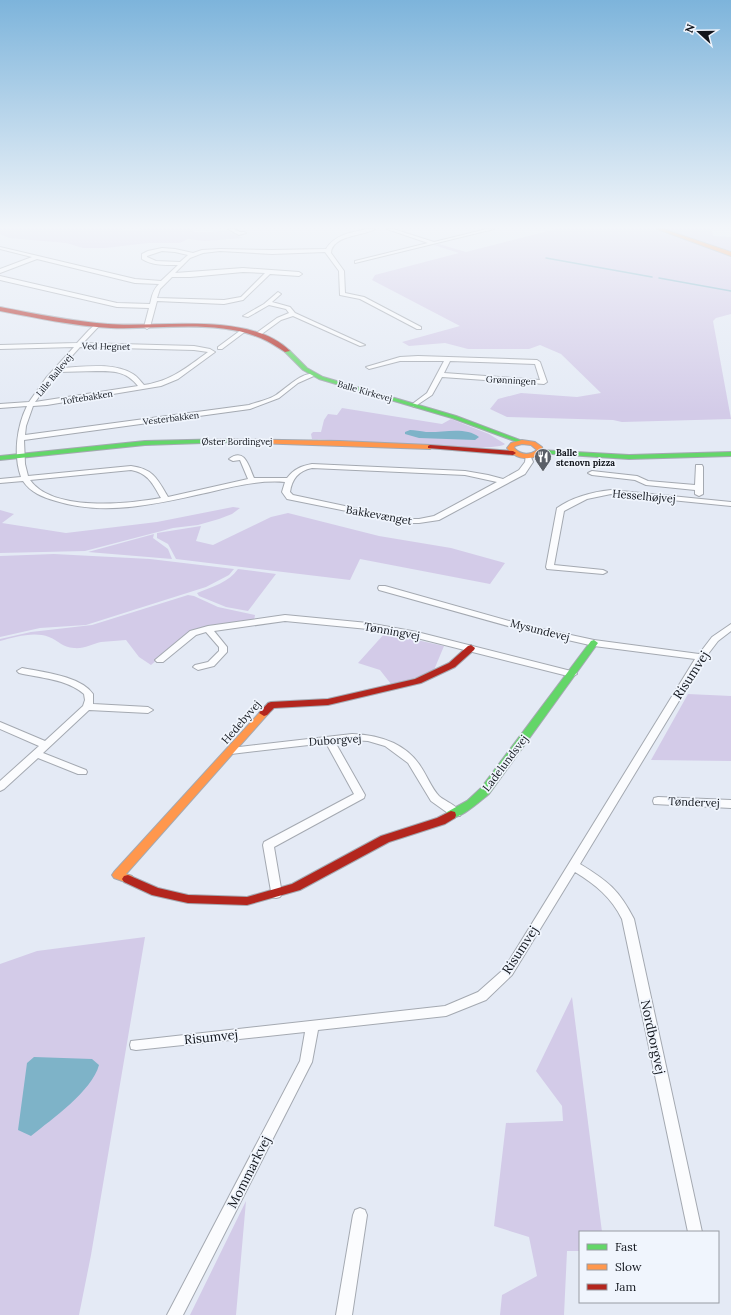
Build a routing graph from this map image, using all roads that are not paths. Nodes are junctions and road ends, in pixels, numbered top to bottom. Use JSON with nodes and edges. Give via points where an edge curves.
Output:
{"nodes":[{"id":1,"x":54,"y":290,"type":"edge"},
{"id":2,"x":156,"y":290,"type":"edge"},
{"id":3,"x":251,"y":290,"type":"edge"},
{"id":4,"x":342,"y":290,"type":"edge"},
{"id":5,"x":278,"y":294,"type":"dead end"},
{"id":6,"x":153,"y":299,"type":"junction"},
{"id":7,"x":269,"y":303,"type":"junction"},
{"id":8,"x":152,"y":306,"type":"junction"},
{"id":9,"x":0,"y":309,"type":"edge"},
{"id":10,"x":293,"y":314,"type":"junction"},
{"id":11,"x":246,"y":316,"type":"dead end"},
{"id":12,"x":97,"y":325,"type":"junction"},
{"id":13,"x":147,"y":327,"type":"junction"},
{"id":14,"x":419,"y":328,"type":"dead end"},
{"id":15,"x":243,"y":331,"type":"junction"},
{"id":16,"x":257,"y":335,"type":"junction"},
{"id":17,"x":78,"y":345,"type":"junction"},
{"id":18,"x":362,"y":345,"type":"dead end"},
{"id":19,"x":0,"y":347,"type":"edge"},
{"id":20,"x":220,"y":348,"type":"dead end"},
{"id":21,"x":212,"y":352,"type":"joint"},
{"id":22,"x":448,"y":359,"type":"junction"},
{"id":23,"x":369,"y":367,"type":"dead end"},
{"id":24,"x":56,"y":370,"type":"junction"},
{"id":25,"x":313,"y":375,"type":"junction"},
{"id":26,"x":439,"y":375,"type":"junction"},
{"id":27,"x":143,"y":388,"type":"junction"},
{"id":28,"x":31,"y":405,"type":"junction"},
{"id":29,"x":414,"y":405,"type":"junction"},
{"id":30,"x":0,"y":406,"type":"edge"},
{"id":31,"x":21,"y":438,"type":"junction"},
{"id":32,"x":514,"y":447,"type":"junction"},
{"id":33,"x":540,"y":450,"type":"junction"},
{"id":34,"x":22,"y":455,"type":"junction"},
{"id":35,"x":731,"y":455,"type":"edge"},
{"id":36,"x":528,"y":456,"type":"junction"},
{"id":37,"x":0,"y":458,"type":"edge"},
{"id":38,"x":233,"y":459,"type":"dead end"},
{"id":39,"x":700,"y":467,"type":"dead end"},
{"id":40,"x":592,"y":473,"type":"dead end"},
{"id":41,"x":25,"y":478,"type":"junction"},
{"id":42,"x":252,"y":480,"type":"junction"},
{"id":43,"x":290,"y":480,"type":"junction"},
{"id":44,"x":0,"y":481,"type":"edge"},
{"id":45,"x":503,"y":482,"type":"junction"},
{"id":46,"x":699,"y":488,"type":"junction"},
{"id":47,"x":165,"y":498,"type":"junction"},
{"id":48,"x":699,"y":501,"type":"junction"},
{"id":49,"x":731,"y":504,"type":"edge"},
{"id":50,"x":603,"y":572,"type":"dead end"},
{"id":51,"x":382,"y":588,"type":"dead end"},
{"id":52,"x":731,"y":627,"type":"edge"},
{"id":53,"x":208,"y":629,"type":"junction"},
{"id":54,"x":594,"y":643,"type":"junction"},
{"id":55,"x":471,"y":648,"type":"junction"},
{"id":56,"x":701,"y":657,"type":"junction"},
{"id":57,"x":160,"y":660,"type":"dead end"},
{"id":58,"x":198,"y":667,"type":"dead end"},
{"id":59,"x":22,"y":671,"type":"dead end"},
{"id":60,"x":572,"y":674,"type":"junction"},
{"id":61,"x":87,"y":707,"type":"junction"},
{"id":62,"x":148,"y":710,"type":"dead end"},
{"id":63,"x":0,"y":725,"type":"edge"},
{"id":64,"x":329,"y":739,"type":"junction"},
{"id":65,"x":46,"y":745,"type":"junction"},
{"id":66,"x":231,"y":751,"type":"junction"},
{"id":67,"x":37,"y":754,"type":"junction"},
{"id":68,"x":82,"y":772,"type":"dead end"},
{"id":69,"x":0,"y":787,"type":"edge"},
{"id":70,"x":658,"y":801,"type":"dead end"},
{"id":71,"x":731,"y":804,"type":"edge"},
{"id":72,"x":456,"y":813,"type":"junction"},
{"id":73,"x":573,"y":865,"type":"junction"},
{"id":74,"x":118,"y":875,"type":"joint"},
{"id":75,"x":276,"y":894,"type":"junction"},
{"id":76,"x":312,"y":1026,"type":"junction"},
{"id":77,"x":136,"y":1045,"type":"dead end"},
{"id":78,"x":360,"y":1215,"type":"dead end"},
{"id":79,"x":695,"y":1231,"type":"edge"},
{"id":80,"x":175,"y":1315,"type":"edge"},
{"id":81,"x":344,"y":1315,"type":"edge"}],
"edges":[{"from":1,"to":8,"type":"street","via":[[117,305]]},
{"from":2,"to":6,"type":"street"},
{"from":3,"to":6,"type":"street","via":[[243,298],[224,302]]},
{"from":4,"to":14,"type":"street","via":[[342,294],[362,298]]},
{"from":5,"to":7,"type":"street"},
{"from":6,"to":8,"type":"street"},
{"from":7,"to":10,"type":"street","via":[[288,308]]},
{"from":7,"to":11,"type":"street"},
{"from":8,"to":13,"type":"street"},
{"from":9,"to":12,"type":"street","name":"Balle Kirkevej"},
{"from":10,"to":16,"type":"street","via":[[276,320]]},
{"from":10,"to":18,"type":"street"},
{"from":12,"to":13,"type":"street","name":"Balle Kirkevej"},
{"from":12,"to":17,"type":"street","name":"Lille Ballevej"},
{"from":13,"to":15,"type":"street","name":"Balle Kirkevej","via":[[199,326]]},
{"from":15,"to":16,"type":"street","name":"Balle Kirkevej"},
{"from":15,"to":20,"type":"street"},
{"from":16,"to":25,"type":"street","name":"Balle Kirkevej","via":[[280,345],[299,365]]},
{"from":17,"to":19,"type":"street","name":"Ved Hegnet"},
{"from":17,"to":21,"type":"street","name":"Ved Hegnet","via":[[159,346]]},
{"from":17,"to":24,"type":"street","name":"Lille Ballevej"},
{"from":21,"to":27,"type":"street","name":"Toftebakken","via":[[168,382]]},
{"from":22,"to":23,"type":"street","name":"Grønningen","via":[[408,358]]},
{"from":22,"to":26,"type":"street"},
{"from":22,"to":26,"type":"street","name":"Grønningen","via":[[537,362],[544,382]]},
{"from":24,"to":27,"type":"street","via":[[120,372],[132,376]]},
{"from":24,"to":28,"type":"street","name":"Lille Ballevej","via":[[39,390]]},
{"from":25,"to":29,"type":"street","name":"Balle Kirkevej"},
{"from":25,"to":31,"type":"street","name":"Vesterbakken","via":[[296,382],[277,397],[250,407]]},
{"from":26,"to":29,"type":"street","via":[[430,394]]},
{"from":27,"to":28,"type":"street","name":"Toftebakken"},
{"from":28,"to":30,"type":"street","name":"Toftebakken"},
{"from":28,"to":31,"type":"street","name":"Lille Ballevej"},
{"from":29,"to":32,"type":"street","name":"Balle Kirkevej","via":[[498,433]]},
{"from":31,"to":34,"type":"street","name":"Lille Ballevej"},
{"from":32,"to":33,"type":"street","via":[[533,443]]},
{"from":32,"to":34,"type":"street","name":"Øster Bordingvej","via":[[474,450],[280,441],[210,441],[114,446]]},
{"from":32,"to":36,"type":"street"},
{"from":33,"to":35,"type":"street","via":[[593,456]]},
{"from":33,"to":36,"type":"street"},
{"from":34,"to":37,"type":"street","name":"Øster Bordingvej"},
{"from":34,"to":41,"type":"street"},
{"from":36,"to":45,"type":"street","name":"Bakkevænget","via":[[529,462],[522,472]]},
{"from":38,"to":42,"type":"street","via":[[242,458]]},
{"from":39,"to":46,"type":"street"},
{"from":40,"to":46,"type":"street","name":"Hesselhøjvej","via":[[637,478],[646,483]]},
{"from":41,"to":44,"type":"street"},
{"from":41,"to":47,"type":"street","via":[[42,494],[82,505],[119,506]]},
{"from":41,"to":47,"type":"street","via":[[123,468],[139,469],[152,475]]},
{"from":42,"to":43,"type":"street"},
{"from":42,"to":47,"type":"street"},
{"from":43,"to":45,"type":"street","via":[[294,472],[312,466],[465,473]]},
{"from":43,"to":45,"type":"street","name":"Bakkevænget","via":[[286,492],[297,499],[419,522],[436,518]]},
{"from":46,"to":48,"type":"street"},
{"from":48,"to":49,"type":"street","name":"Hesselhøjvej"},
{"from":48,"to":50,"type":"street","name":"Hesselhøjvej","via":[[611,492],[565,506],[560,510],[550,567]]},
{"from":51,"to":54,"type":"street","name":"Mysundevej","via":[[518,626]]},
{"from":52,"to":56,"type":"street","name":"Risumvej","via":[[715,639]]},
{"from":53,"to":55,"type":"street","name":"Tønningvej","via":[[285,618],[368,626]]},
{"from":53,"to":57,"type":"street","name":"Tønningvej","via":[[188,636]]},
{"from":53,"to":58,"type":"street","via":[[223,647],[223,652],[211,664]]},
{"from":54,"to":56,"type":"street","name":"Mysundevej"},
{"from":54,"to":60,"type":"street","name":"Ladelundsvej"},
{"from":55,"to":60,"type":"street","name":"Tønningvej"},
{"from":55,"to":66,"type":"street","name":"Hedebyvej","via":[[452,665],[418,681],[334,701],[272,705]]},
{"from":56,"to":73,"type":"street","name":"Risumvej"},
{"from":59,"to":61,"type":"street","via":[[79,686],[87,692],[90,699]]},
{"from":60,"to":72,"type":"street","name":"Ladelundsvej","via":[[485,791]]},
{"from":61,"to":62,"type":"street"},
{"from":61,"to":65,"type":"street"},
{"from":63,"to":65,"type":"street"},
{"from":64,"to":66,"type":"street","name":"Duborgvej"},
{"from":64,"to":72,"type":"street","name":"Duborgvej","via":[[369,738],[388,744],[412,761],[435,798]]},
{"from":64,"to":75,"type":"street","via":[[360,795],[268,845]]},
{"from":65,"to":67,"type":"street"},
{"from":66,"to":74,"type":"street","name":"Hedebyvej"},
{"from":67,"to":68,"type":"street"},
{"from":67,"to":69,"type":"street"},
{"from":70,"to":71,"type":"street","name":"Tøndervej"},
{"from":72,"to":75,"type":"street","name":"Ladelundsvej","via":[[441,821],[385,839],[296,887]]},
{"from":73,"to":76,"type":"street","name":"Risumvej","via":[[508,972],[482,996],[446,1010]]},
{"from":73,"to":79,"type":"street","name":"Nordborgvej","via":[[608,887],[620,900],[628,919]]},
{"from":74,"to":75,"type":"street","name":"Ladelundsvej","via":[[156,892],[188,899],[247,901]]},
{"from":76,"to":77,"type":"street","name":"Risumvej"},
{"from":76,"to":80,"type":"street","name":"Mommarkvej","via":[[306,1062]]},
{"from":78,"to":81,"type":"street"}]}
